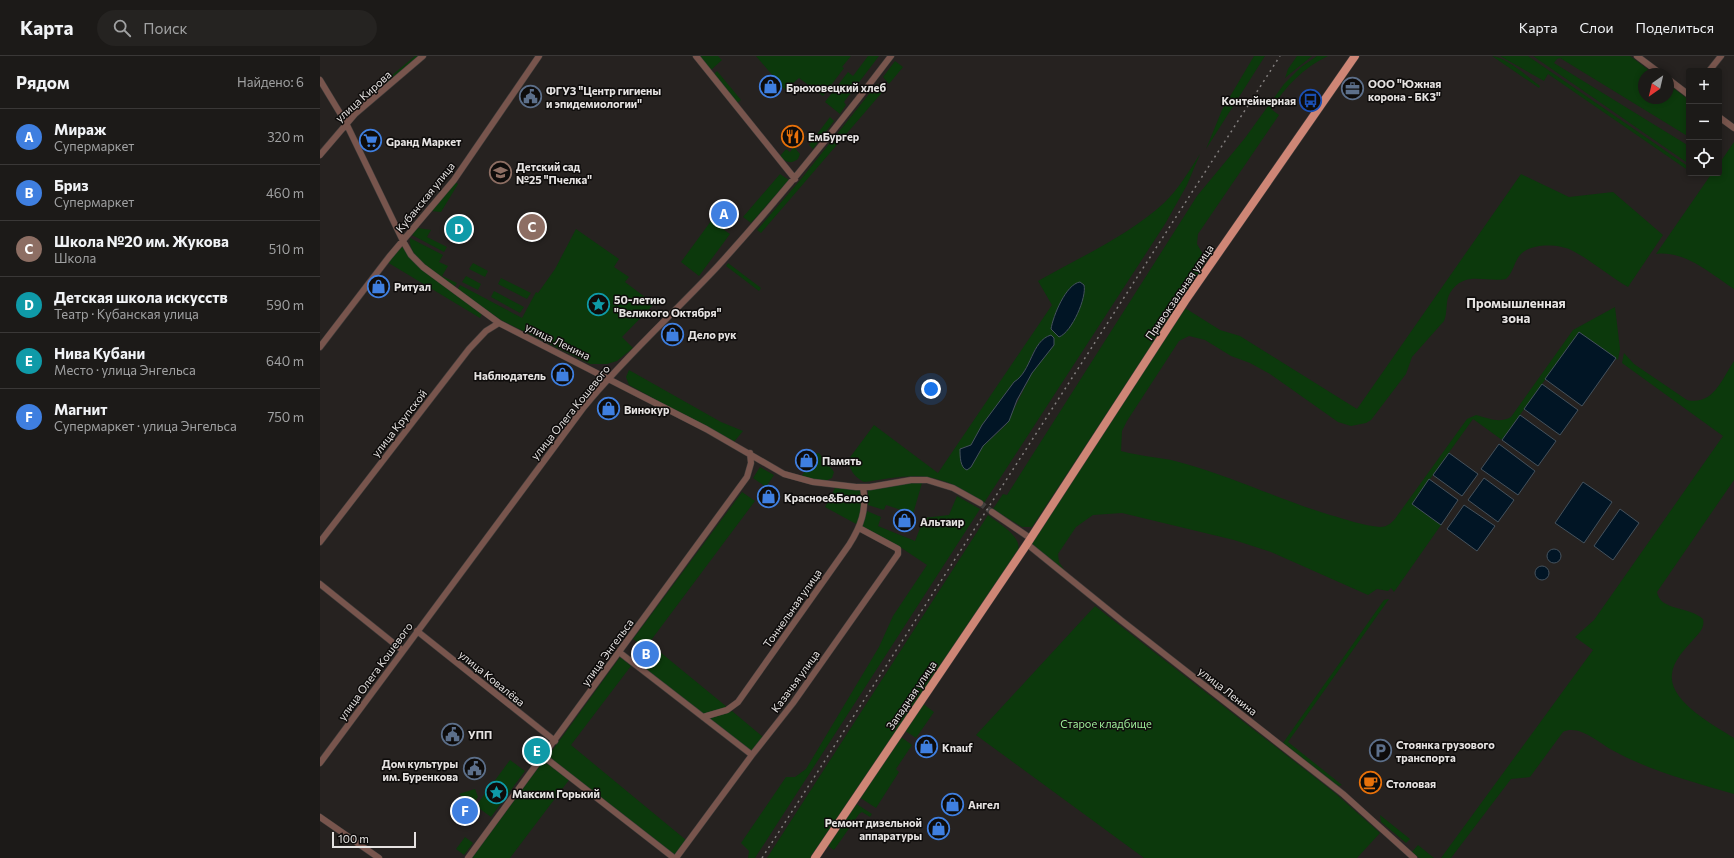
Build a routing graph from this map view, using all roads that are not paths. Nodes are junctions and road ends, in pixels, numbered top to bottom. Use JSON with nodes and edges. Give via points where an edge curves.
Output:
{"nodes":[{"id":1,"x":423,"y":56,"type":"edge"},
{"id":2,"x":539,"y":56,"type":"edge"},
{"id":3,"x":696,"y":56,"type":"edge"},
{"id":4,"x":891,"y":56,"type":"edge"},
{"id":5,"x":1354,"y":56,"type":"edge"},
{"id":6,"x":1637,"y":56,"type":"edge"},
{"id":7,"x":1721,"y":56,"type":"edge"},
{"id":8,"x":1653,"y":68,"type":"edge"},
{"id":9,"x":1711,"y":68,"type":"edge"},
{"id":10,"x":320,"y":80,"type":"edge"},
{"id":11,"x":1674,"y":84,"type":"edge"},
{"id":12,"x":1686,"y":93,"type":"edge"},
{"id":13,"x":1722,"y":119,"type":"edge"},
{"id":14,"x":346,"y":123,"type":"junction"},
{"id":15,"x":1734,"y":128,"type":"edge"},
{"id":16,"x":320,"y":155,"type":"edge"},
{"id":17,"x":795,"y":179,"type":"junction"},
{"id":18,"x":402,"y":241,"type":"junction"},
{"id":19,"x":499,"y":323,"type":"junction"},
{"id":20,"x":320,"y":347,"type":"edge"},
{"id":21,"x":608,"y":377,"type":"junction"},
{"id":22,"x":750,"y":453,"type":"junction"},
{"id":23,"x":863,"y":487,"type":"junction"},
{"id":24,"x":980,"y":504,"type":"tunnel mouth"},
{"id":25,"x":992,"y":512,"type":"tunnel mouth"},
{"id":26,"x":859,"y":528,"type":"junction"},
{"id":27,"x":1028,"y":541,"type":"junction"},
{"id":28,"x":320,"y":542,"type":"edge"},
{"id":29,"x":320,"y":584,"type":"edge"},
{"id":30,"x":417,"y":631,"type":"junction"},
{"id":31,"x":402,"y":650,"type":"junction"},
{"id":32,"x":619,"y":652,"type":"junction"},
{"id":33,"x":703,"y":717,"type":"junction"},
{"id":34,"x":555,"y":741,"type":"junction"},
{"id":35,"x":752,"y":755,"type":"junction"},
{"id":36,"x":543,"y":756,"type":"junction"},
{"id":37,"x":320,"y":763,"type":"edge"},
{"id":38,"x":320,"y":817,"type":"edge"},
{"id":39,"x":379,"y":858,"type":"edge"},
{"id":40,"x":468,"y":858,"type":"edge"},
{"id":41,"x":675,"y":858,"type":"edge"},
{"id":42,"x":815,"y":858,"type":"edge"},
{"id":43,"x":1414,"y":858,"type":"edge"}],
"edges":[{"from":1,"to":14,"type":"street","name":"улица Кирова"},
{"from":2,"to":18,"type":"street","name":"Кубанская улица","via":[[454,180]]},
{"from":3,"to":17,"type":"street"},
{"from":4,"to":17,"type":"street","name":"улица Олега Кошевого"},
{"from":5,"to":27,"type":"main road","name":"Привокзальная улица","via":[[1185,301]]},
{"from":6,"to":8,"type":"street"},
{"from":7,"to":9,"type":"street"},
{"from":10,"to":14,"type":"street","name":"улица Ленина"},
{"from":11,"to":12,"type":"street"},
{"from":13,"to":15,"type":"street"},
{"from":14,"to":16,"type":"street","name":"улица Кирова"},
{"from":14,"to":18,"type":"street","name":"улица Ленина"},
{"from":17,"to":21,"type":"street","name":"улица Олега Кошевого","via":[[703,282]]},
{"from":18,"to":19,"type":"street","name":"улица Ленина","via":[[411,255],[429,272]]},
{"from":18,"to":20,"type":"street","name":"Кубанская улица"},
{"from":19,"to":21,"type":"street","name":"улица Ленина"},
{"from":19,"to":28,"type":"street","name":"улица Крупской","via":[[469,349]]},
{"from":21,"to":22,"type":"street","name":"улица Ленина"},
{"from":21,"to":30,"type":"street","name":"улица Олега Кошевого"},
{"from":22,"to":23,"type":"street","name":"улица Ленина","via":[[780,472],[802,480]]},
{"from":22,"to":32,"type":"street","name":"улица Энгельса","via":[[752,463],[747,477]]},
{"from":23,"to":24,"type":"street","name":"улица Ленина","via":[[927,480],[953,488]]},
{"from":23,"to":26,"type":"street","name":"Тоннельная улица","via":[[865,504]]},
{"from":25,"to":27,"type":"street","name":"улица Ленина"},
{"from":26,"to":33,"type":"street","name":"Тоннельная улица","via":[[736,704],[727,710]]},
{"from":26,"to":35,"type":"street","name":"Казачья улица","via":[[898,549],[898,554],[793,703]]},
{"from":27,"to":42,"type":"main road","name":"Западная улица"},
{"from":27,"to":43,"type":"street","name":"улица Ленина","via":[[1122,621],[1343,794]]},
{"from":29,"to":31,"type":"street"},
{"from":30,"to":31,"type":"street","name":"улица Олега Кошевого"},
{"from":30,"to":34,"type":"street","name":"улица Ковалёва"},
{"from":31,"to":37,"type":"street","name":"улица Олега Кошевого"},
{"from":32,"to":33,"type":"street"},
{"from":32,"to":34,"type":"street","name":"улица Энгельса"},
{"from":33,"to":35,"type":"street"},
{"from":34,"to":36,"type":"street","name":"улица Энгельса"},
{"from":35,"to":41,"type":"street","name":"Казачья улица"},
{"from":36,"to":40,"type":"street","name":"улица Энгельса"},
{"from":36,"to":41,"type":"street"},
{"from":38,"to":39,"type":"street"}]}
